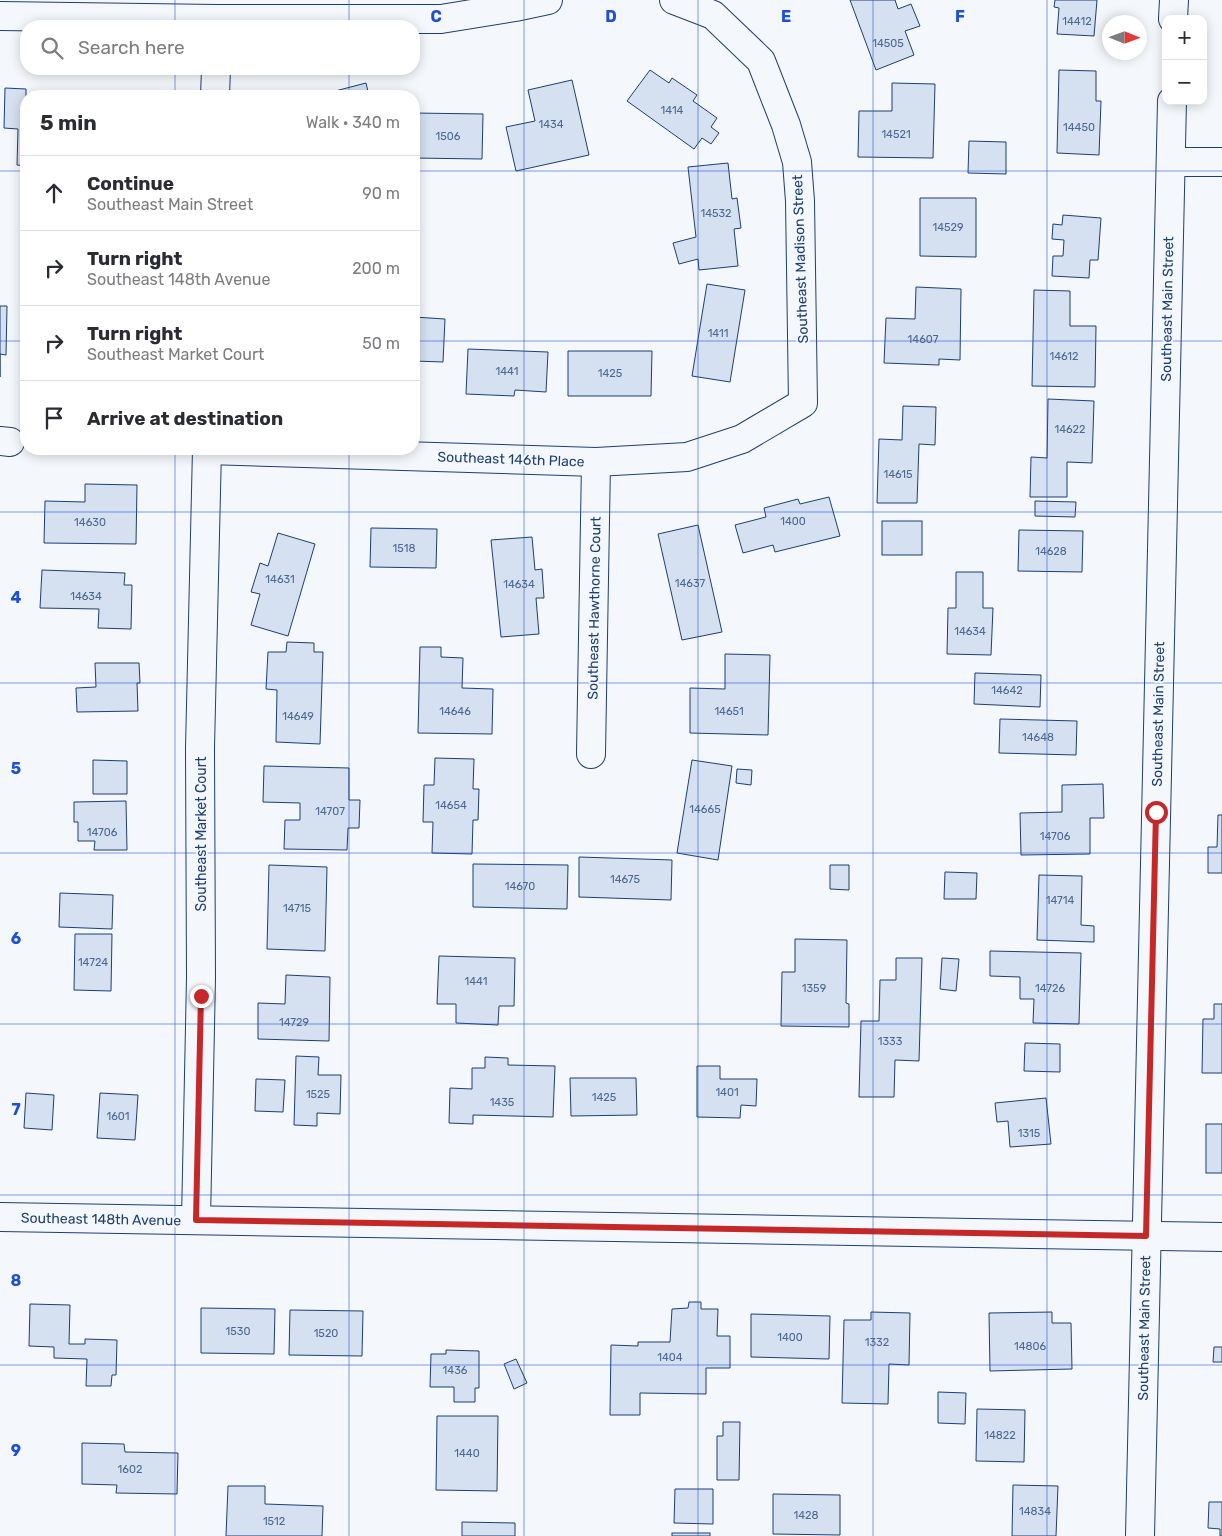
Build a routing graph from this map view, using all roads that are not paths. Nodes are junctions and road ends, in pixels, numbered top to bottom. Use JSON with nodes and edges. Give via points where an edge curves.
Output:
{"nodes":[{"id":1,"x":548,"y":0,"type":"edge"},
{"id":2,"x":674,"y":0,"type":"edge"},
{"id":3,"x":1174,"y":0,"type":"edge"},
{"id":4,"x":217,"y":15,"type":"edge"},
{"id":5,"x":1173,"y":15,"type":"edge"},
{"id":6,"x":0,"y":16,"type":"edge"},
{"id":7,"x":216,"y":75,"type":"edge"},
{"id":8,"x":215,"y":90,"type":"edge"},
{"id":9,"x":1172,"y":105,"type":"edge"},
{"id":10,"x":1171,"y":162,"type":"junction"},
{"id":11,"x":1222,"y":162,"type":"edge"},
{"id":12,"x":803,"y":404,"type":"joint"},
{"id":13,"x":207,"y":455,"type":"edge"},
{"id":14,"x":369,"y":455,"type":"edge"},
{"id":15,"x":596,"y":462,"type":"junction"},
{"id":16,"x":591,"y":754,"type":"dead end"},
{"id":17,"x":0,"y":1218,"type":"edge"},
{"id":18,"x":196,"y":1220,"type":"junction"},
{"id":19,"x":1146,"y":1236,"type":"junction"},
{"id":20,"x":1222,"y":1237,"type":"edge"},
{"id":21,"x":1140,"y":1536,"type":"edge"}],
"edges":[{"from":1,"to":4,"type":"street","via":[[441,19]]},
{"from":2,"to":12,"type":"street","name":"Southeast Madison Street","via":[[713,15],[760,61],[786,125],[797,162],[800,201]]},
{"from":3,"to":5,"type":"street"},
{"from":4,"to":6,"type":"street"},
{"from":7,"to":8,"type":"street"},
{"from":9,"to":10,"type":"street","name":"Southeast Main Street"},
{"from":10,"to":11,"type":"street"},
{"from":10,"to":19,"type":"street","name":"Southeast Main Street"},
{"from":12,"to":15,"type":"street","name":"Southeast 146th Place","via":[[742,439],[688,457]]},
{"from":13,"to":18,"type":"street","name":"Southeast Market Court","via":[[200,748],[201,978]]},
{"from":14,"to":15,"type":"street","name":"Southeast 146th Place"},
{"from":15,"to":16,"type":"street","name":"Southeast Hawthorne Court"},
{"from":17,"to":18,"type":"street","name":"Southeast 148th Avenue"},
{"from":18,"to":19,"type":"street","name":"Southeast 148th Avenue"},
{"from":19,"to":20,"type":"street","name":"Southeast 148th Avenue"},
{"from":19,"to":21,"type":"street","name":"Southeast Main Street"}]}
